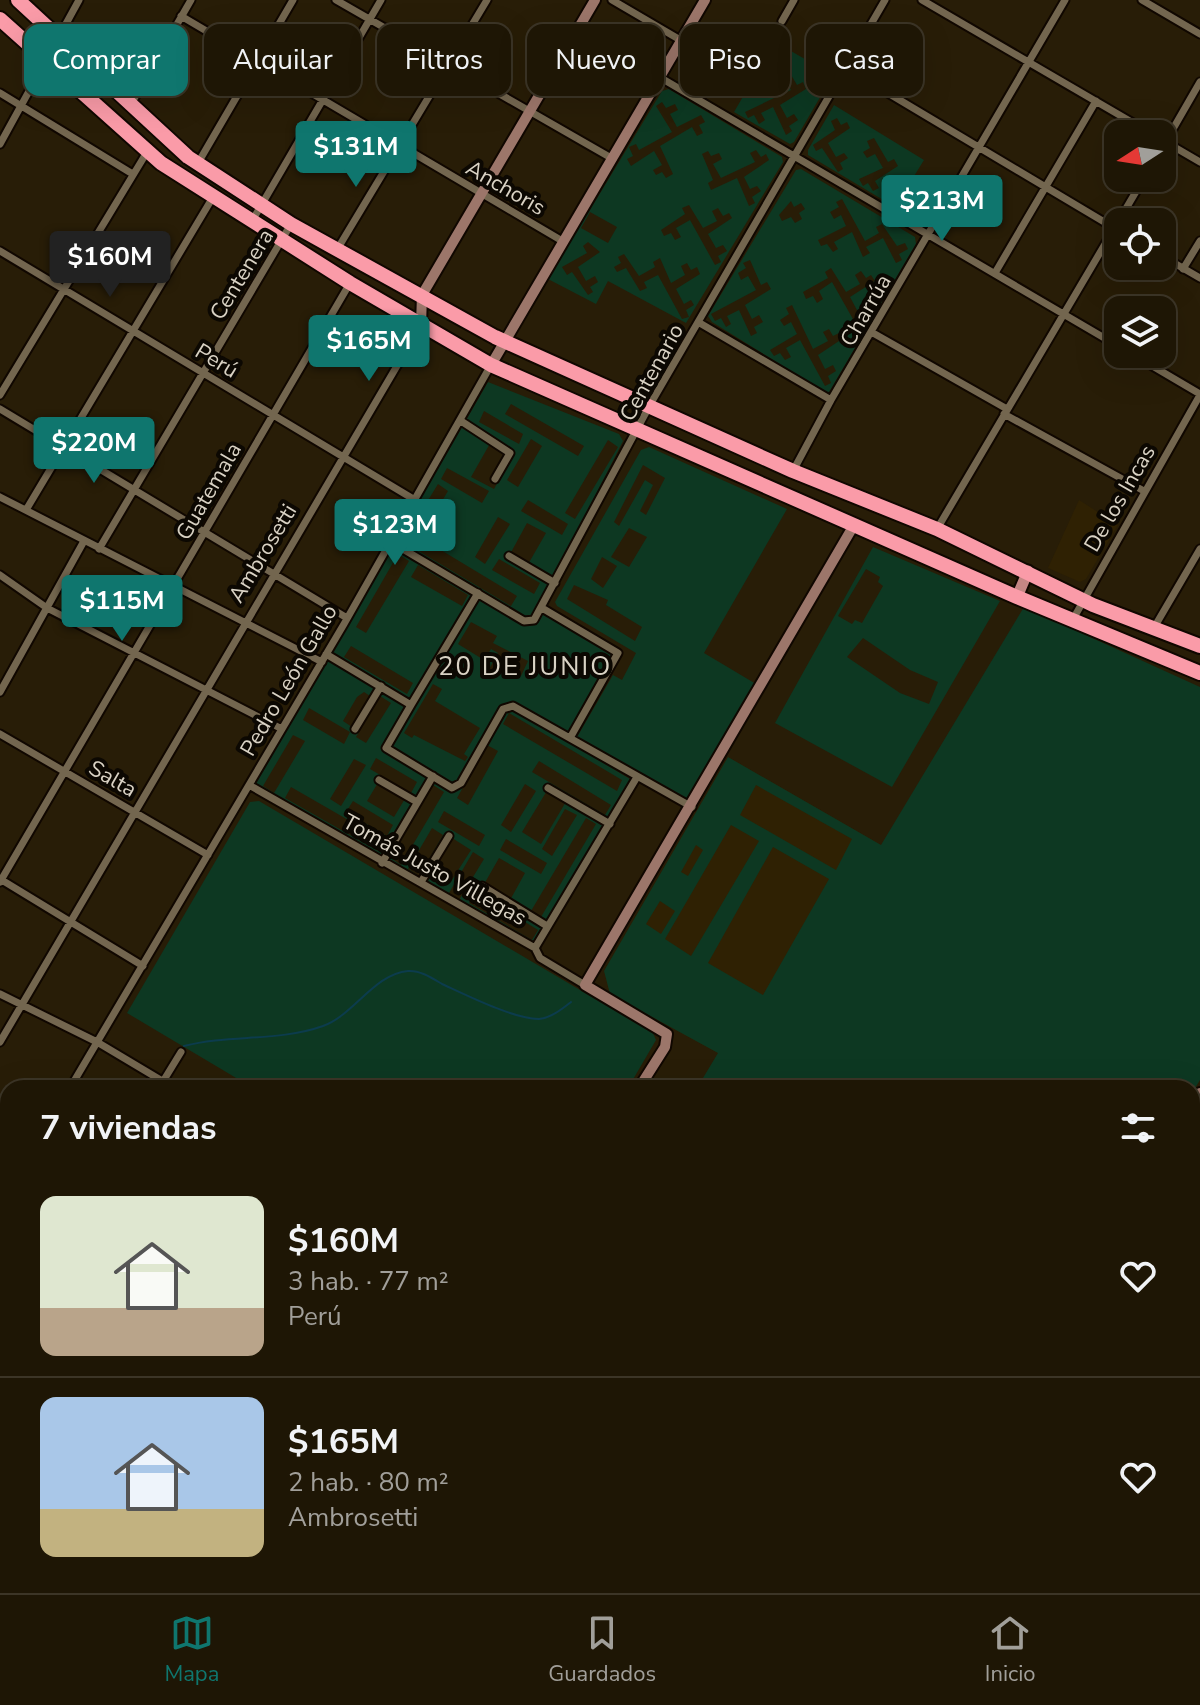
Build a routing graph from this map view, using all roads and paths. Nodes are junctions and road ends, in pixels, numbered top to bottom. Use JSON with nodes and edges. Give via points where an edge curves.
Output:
{"nodes":[{"id":1,"x":18,"y":0,"type":"edge"},
{"id":2,"x":79,"y":0,"type":"edge"},
{"id":3,"x":191,"y":0,"type":"edge"},
{"id":4,"x":293,"y":0,"type":"edge"},
{"id":5,"x":336,"y":0,"type":"edge"},
{"id":6,"x":381,"y":0,"type":"edge"},
{"id":7,"x":487,"y":0,"type":"edge"},
{"id":8,"x":595,"y":0,"type":"edge"},
{"id":9,"x":612,"y":0,"type":"edge"},
{"id":10,"x":705,"y":0,"type":"edge"},
{"id":11,"x":794,"y":0,"type":"edge"},
{"id":12,"x":885,"y":0,"type":"edge"},
{"id":13,"x":922,"y":0,"type":"edge"},
{"id":14,"x":1065,"y":0,"type":"edge"},
{"id":15,"x":1142,"y":0,"type":"edge"},
{"id":16,"x":181,"y":16,"type":"junction"},
{"id":17,"x":0,"y":19,"type":"edge"},
{"id":18,"x":368,"y":21,"type":"junction"},
{"id":19,"x":782,"y":21,"type":"dead end"},
{"id":20,"x":44,"y":24,"type":"edge"},
{"id":21,"x":66,"y":24,"type":"edge"},
{"id":22,"x":279,"y":24,"type":"edge"},
{"id":23,"x":473,"y":24,"type":"edge"},
{"id":24,"x":692,"y":24,"type":"edge"},
{"id":25,"x":871,"y":24,"type":"edge"},
{"id":26,"x":377,"y":26,"type":"edge"},
{"id":27,"x":204,"y":30,"type":"edge"},
{"id":28,"x":1200,"y":34,"type":"edge"},
{"id":29,"x":680,"y":40,"type":"edge"},
{"id":30,"x":24,"y":42,"type":"edge"},
{"id":31,"x":680,"y":45,"type":"edge"},
{"id":32,"x":1029,"y":62,"type":"junction"},
{"id":33,"x":664,"y":73,"type":"edge"},
{"id":34,"x":664,"y":80,"type":"edge"},
{"id":35,"x":1200,"y":82,"type":"edge"},
{"id":36,"x":0,"y":93,"type":"edge"},
{"id":37,"x":28,"y":96,"type":"edge"},
{"id":38,"x":83,"y":96,"type":"edge"},
{"id":39,"x":122,"y":96,"type":"edge"},
{"id":40,"x":238,"y":96,"type":"edge"},
{"id":41,"x":312,"y":96,"type":"edge"},
{"id":42,"x":430,"y":96,"type":"edge"},
{"id":43,"x":503,"y":96,"type":"edge"},
{"id":44,"x":650,"y":96,"type":"edge"},
{"id":45,"x":830,"y":96,"type":"edge"},
{"id":46,"x":893,"y":96,"type":"edge"},
{"id":47,"x":1096,"y":101,"type":"junction"},
{"id":48,"x":322,"y":102,"type":"junction"},
{"id":49,"x":131,"y":104,"type":"junction"},
{"id":50,"x":22,"y":107,"type":"junction"},
{"id":51,"x":529,"y":111,"type":"junction"},
{"id":52,"x":1128,"y":120,"type":"edge"},
{"id":53,"x":1176,"y":122,"type":"edge"},
{"id":54,"x":0,"y":144,"type":"edge"},
{"id":55,"x":400,"y":146,"type":"junction"},
{"id":56,"x":979,"y":147,"type":"junction"},
{"id":57,"x":1176,"y":150,"type":"edge"},
{"id":58,"x":147,"y":152,"type":"junction"},
{"id":59,"x":795,"y":157,"type":"junction"},
{"id":60,"x":613,"y":159,"type":"junction"},
{"id":61,"x":1200,"y":162,"type":"edge"},
{"id":62,"x":198,"y":163,"type":"junction"},
{"id":63,"x":131,"y":173,"type":"junction"},
{"id":64,"x":1046,"y":187,"type":"junction"},
{"id":65,"x":481,"y":193,"type":"junction"},
{"id":66,"x":213,"y":197,"type":"junction"},
{"id":67,"x":261,"y":205,"type":"junction"},
{"id":68,"x":252,"y":221,"type":"junction"},
{"id":69,"x":1104,"y":222,"type":"edge"},
{"id":70,"x":291,"y":224,"type":"junction"},
{"id":71,"x":929,"y":235,"type":"junction"},
{"id":72,"x":281,"y":240,"type":"junction"},
{"id":73,"x":1200,"y":241,"type":"edge"},
{"id":74,"x":564,"y":242,"type":"junction"},
{"id":75,"x":338,"y":248,"type":"junction"},
{"id":76,"x":1104,"y":249,"type":"edge"},
{"id":77,"x":0,"y":251,"type":"edge"},
{"id":78,"x":1176,"y":265,"type":"edge"},
{"id":79,"x":1183,"y":269,"type":"junction"},
{"id":80,"x":995,"y":273,"type":"junction"},
{"id":81,"x":1200,"y":278,"type":"edge"},
{"id":82,"x":350,"y":283,"type":"junction"},
{"id":83,"x":63,"y":289,"type":"junction"},
{"id":84,"x":422,"y":295,"type":"junction"},
{"id":85,"x":1064,"y":314,"type":"junction"},
{"id":86,"x":698,"y":322,"type":"junction"},
{"id":87,"x":421,"y":325,"type":"junction"},
{"id":88,"x":132,"y":330,"type":"junction"},
{"id":89,"x":873,"y":333,"type":"junction"},
{"id":90,"x":1104,"y":338,"type":"edge"},
{"id":91,"x":506,"y":341,"type":"junction"},
{"id":92,"x":491,"y":365,"type":"junction"},
{"id":93,"x":1156,"y":368,"type":"edge"},
{"id":94,"x":203,"y":373,"type":"junction"},
{"id":95,"x":1200,"y":394,"type":"edge"},
{"id":96,"x":0,"y":395,"type":"edge"},
{"id":97,"x":831,"y":400,"type":"junction"},
{"id":98,"x":649,"y":407,"type":"junction"},
{"id":99,"x":0,"y":409,"type":"edge"},
{"id":100,"x":1006,"y":412,"type":"junction"},
{"id":101,"x":273,"y":414,"type":"junction"},
{"id":102,"x":461,"y":421,"type":"junction"},
{"id":103,"x":640,"y":428,"type":"junction"},
{"id":104,"x":63,"y":449,"type":"junction"},
{"id":105,"x":344,"y":457,"type":"junction"},
{"id":106,"x":793,"y":471,"type":"junction"},
{"id":107,"x":495,"y":479,"type":"dead end"},
{"id":108,"x":134,"y":490,"type":"junction"},
{"id":109,"x":1144,"y":491,"type":"junction"},
{"id":110,"x":0,"y":497,"type":"edge"},
{"id":111,"x":415,"y":500,"type":"junction"},
{"id":112,"x":886,"y":509,"type":"junction"},
{"id":113,"x":26,"y":510,"type":"junction"},
{"id":114,"x":854,"y":525,"type":"junction"},
{"id":115,"x":937,"y":529,"type":"junction"},
{"id":116,"x":205,"y":532,"type":"junction"},
{"id":117,"x":874,"y":535,"type":"junction"},
{"id":118,"x":84,"y":541,"type":"junction"},
{"id":119,"x":391,"y":542,"type":"junction"},
{"id":120,"x":99,"y":549,"type":"junction"},
{"id":121,"x":1200,"y":549,"type":"edge"},
{"id":122,"x":509,"y":556,"type":"dead end"},
{"id":123,"x":1028,"y":571,"type":"junction"},
{"id":124,"x":273,"y":573,"type":"junction"},
{"id":125,"x":0,"y":575,"type":"edge"},
{"id":126,"x":555,"y":583,"type":"junction"},
{"id":127,"x":173,"y":587,"type":"junction"},
{"id":128,"x":478,"y":593,"type":"junction"},
{"id":129,"x":1017,"y":597,"type":"junction"},
{"id":130,"x":1081,"y":599,"type":"junction"},
{"id":131,"x":47,"y":608,"type":"junction"},
{"id":132,"x":542,"y":608,"type":"junction"},
{"id":133,"x":347,"y":618,"type":"junction"},
{"id":134,"x":1072,"y":621,"type":"junction"},
{"id":135,"x":245,"y":623,"type":"junction"},
{"id":136,"x":1155,"y":626,"type":"junction"},
{"id":137,"x":1200,"y":646,"type":"edge"},
{"id":138,"x":134,"y":654,"type":"junction"},
{"id":139,"x":324,"y":658,"type":"junction"},
{"id":140,"x":1200,"y":673,"type":"edge"},
{"id":141,"x":381,"y":686,"type":"junction"},
{"id":142,"x":0,"y":692,"type":"edge"},
{"id":143,"x":206,"y":692,"type":"junction"},
{"id":144,"x":411,"y":705,"type":"junction"},
{"id":145,"x":282,"y":729,"type":"junction"},
{"id":146,"x":355,"y":729,"type":"dead end"},
{"id":147,"x":0,"y":734,"type":"edge"},
{"id":148,"x":570,"y":738,"type":"junction"},
{"id":149,"x":65,"y":771,"type":"junction"},
{"id":150,"x":433,"y":776,"type":"junction"},
{"id":151,"x":637,"y":777,"type":"junction"},
{"id":152,"x":379,"y":780,"type":"dead end"},
{"id":153,"x":249,"y":785,"type":"junction"},
{"id":154,"x":548,"y":788,"type":"dead end"},
{"id":155,"x":417,"y":802,"type":"junction"},
{"id":156,"x":692,"y":807,"type":"junction"},
{"id":157,"x":136,"y":813,"type":"junction"},
{"id":158,"x":610,"y":824,"type":"junction"},
{"id":159,"x":449,"y":836,"type":"dead end"},
{"id":160,"x":208,"y":855,"type":"junction"},
{"id":161,"x":382,"y":863,"type":"junction"},
{"id":162,"x":0,"y":880,"type":"edge"},
{"id":163,"x":421,"y":882,"type":"junction"},
{"id":164,"x":482,"y":886,"type":"dead end"},
{"id":165,"x":71,"y":922,"type":"junction"},
{"id":166,"x":547,"y":926,"type":"junction"},
{"id":167,"x":535,"y":948,"type":"junction"},
{"id":168,"x":143,"y":966,"type":"junction"},
{"id":169,"x":585,"y":985,"type":"junction"},
{"id":170,"x":0,"y":994,"type":"edge"},
{"id":171,"x":21,"y":1004,"type":"junction"},
{"id":172,"x":0,"y":1042,"type":"edge"},
{"id":173,"x":97,"y":1042,"type":"junction"},
{"id":174,"x":181,"y":1052,"type":"dead end"},
{"id":175,"x":75,"y":1080,"type":"edge"},
{"id":176,"x":154,"y":1080,"type":"edge"},
{"id":177,"x":164,"y":1080,"type":"edge"},
{"id":178,"x":644,"y":1080,"type":"edge"}],
"edges":[{"from":1,"to":20,"type":"highway"},
{"from":2,"to":21,"type":"street"},
{"from":3,"to":16,"type":"street"},
{"from":4,"to":22,"type":"street"},
{"from":5,"to":18,"type":"street"},
{"from":6,"to":18,"type":"street","name":"Centenera"},
{"from":7,"to":23,"type":"street"},
{"from":8,"to":51,"type":"street","name":"Ambrosetti"},
{"from":9,"to":29,"type":"street"},
{"from":10,"to":24,"type":"street","name":"Pedro León Gallo"},
{"from":11,"to":19,"type":"street"},
{"from":12,"to":25,"type":"street","name":"Centenario"},
{"from":13,"to":32,"type":"street"},
{"from":14,"to":32,"type":"street","name":"Charrúa"},
{"from":15,"to":28,"type":"street"},
{"from":16,"to":27,"type":"street","name":"Anchoris"},
{"from":16,"to":49,"type":"street"},
{"from":17,"to":30,"type":"highway"},
{"from":18,"to":26,"type":"street"},
{"from":18,"to":48,"type":"street","name":"Centenera"},
{"from":31,"to":33,"type":"street","name":"Pedro León Gallo"},
{"from":32,"to":47,"type":"street"},
{"from":32,"to":56,"type":"street","name":"Charrúa"},
{"from":34,"to":59,"type":"street"},
{"from":35,"to":53,"type":"street"},
{"from":36,"to":50,"type":"street"},
{"from":37,"to":50,"type":"street"},
{"from":38,"to":58,"type":"highway"},
{"from":39,"to":49,"type":"highway"},
{"from":40,"to":62,"type":"street"},
{"from":41,"to":48,"type":"street","name":"Anchoris"},
{"from":42,"to":55,"type":"street"},
{"from":43,"to":51,"type":"street"},
{"from":44,"to":60,"type":"street","name":"Pedro León Gallo"},
{"from":45,"to":59,"type":"street","name":"Centenario"},
{"from":46,"to":56,"type":"street"},
{"from":47,"to":52,"type":"street"},
{"from":47,"to":64,"type":"street"},
{"from":48,"to":55,"type":"street","name":"Anchoris"},
{"from":48,"to":67,"type":"street","name":"Centenera"},
{"from":49,"to":62,"type":"highway"},
{"from":50,"to":54,"type":"street"},
{"from":50,"to":63,"type":"street"},
{"from":51,"to":60,"type":"street"},
{"from":51,"to":65,"type":"street","name":"Ambrosetti"},
{"from":55,"to":65,"type":"street","name":"Anchoris"},
{"from":55,"to":75,"type":"street"},
{"from":56,"to":64,"type":"street"},
{"from":56,"to":71,"type":"street","name":"Charrúa"},
{"from":57,"to":61,"type":"street"},
{"from":58,"to":63,"type":"street"},
{"from":58,"to":66,"type":"highway"},
{"from":59,"to":71,"type":"street"},
{"from":59,"to":86,"type":"street","name":"Centenario"},
{"from":60,"to":74,"type":"street","name":"Pedro León Gallo"},
{"from":62,"to":67,"type":"highway"},
{"from":63,"to":83,"type":"street"},
{"from":64,"to":69,"type":"street"},
{"from":64,"to":80,"type":"street"},
{"from":65,"to":74,"type":"street","name":"Anchoris"},
{"from":65,"to":84,"type":"street","name":"Ambrosetti"},
{"from":66,"to":68,"type":"highway"},
{"from":66,"to":88,"type":"street"},
{"from":67,"to":68,"type":"street","name":"Centenera"},
{"from":67,"to":70,"type":"highway"},
{"from":68,"to":72,"type":"highway"},
{"from":70,"to":72,"type":"street","name":"Centenera"},
{"from":70,"to":75,"type":"highway"},
{"from":71,"to":80,"type":"street"},
{"from":71,"to":89,"type":"street","name":"Charrúa"},
{"from":72,"to":82,"type":"highway"},
{"from":72,"to":94,"type":"street","name":"Centenera"},
{"from":73,"to":79,"type":"street"},
{"from":74,"to":91,"type":"street","name":"Pedro León Gallo"},
{"from":75,"to":84,"type":"highway"},
{"from":76,"to":85,"type":"street"},
{"from":77,"to":83,"type":"street","name":"Perú"},
{"from":78,"to":79,"type":"street"},
{"from":79,"to":81,"type":"street"},
{"from":80,"to":85,"type":"street"},
{"from":82,"to":87,"type":"highway"},
{"from":82,"to":101,"type":"street","name":"Guatemala"},
{"from":83,"to":88,"type":"street","name":"Perú"},
{"from":83,"to":96,"type":"street"},
{"from":84,"to":87,"type":"street","name":"Ambrosetti"},
{"from":84,"to":91,"type":"highway"},
{"from":85,"to":90,"type":"street"},
{"from":85,"to":100,"type":"street"},
{"from":86,"to":97,"type":"street"},
{"from":86,"to":98,"type":"street","name":"Centenario"},
{"from":87,"to":92,"type":"highway"},
{"from":87,"to":105,"type":"street","name":"Ambrosetti"},
{"from":88,"to":94,"type":"street","name":"Perú"},
{"from":88,"to":104,"type":"street"},
{"from":89,"to":97,"type":"street","name":"Charrúa"},
{"from":89,"to":100,"type":"street"},
{"from":91,"to":92,"type":"street","name":"Pedro León Gallo"},
{"from":91,"to":98,"type":"highway"},
{"from":92,"to":102,"type":"street","name":"Pedro León Gallo"},
{"from":92,"to":103,"type":"highway"},
{"from":93,"to":95,"type":"street"},
{"from":94,"to":101,"type":"street","name":"Perú"},
{"from":94,"to":108,"type":"street","name":"Centenera"},
{"from":95,"to":109,"type":"street","name":"De los Incas"},
{"from":97,"to":106,"type":"street","name":"Charrúa"},
{"from":98,"to":103,"type":"street","name":"Centenario"},
{"from":98,"to":106,"type":"highway"},
{"from":99,"to":104,"type":"street"},
{"from":100,"to":109,"type":"street"},
{"from":100,"to":115,"type":"street"},
{"from":101,"to":105,"type":"street","name":"Perú"},
{"from":101,"to":116,"type":"street","name":"Guatemala"},
{"from":102,"to":107,"type":"street","via":[[510,453]]},
{"from":102,"to":111,"type":"street","name":"Pedro León Gallo"},
{"from":103,"to":114,"type":"highway"},
{"from":103,"to":126,"type":"street","name":"Centenario"},
{"from":104,"to":108,"type":"street"},
{"from":104,"to":113,"type":"street"},
{"from":105,"to":111,"type":"street","name":"Perú"},
{"from":105,"to":124,"type":"street","name":"Ambrosetti"},
{"from":106,"to":112,"type":"highway"},
{"from":108,"to":116,"type":"street"},
{"from":108,"to":120,"type":"street","name":"Centenera"},
{"from":109,"to":130,"type":"street","name":"De los Incas"},
{"from":110,"to":113,"type":"street"},
{"from":111,"to":119,"type":"street","name":"Pedro León Gallo"},
{"from":112,"to":115,"type":"highway"},
{"from":112,"to":117,"type":"highway"},
{"from":113,"to":118,"type":"street"},
{"from":114,"to":117,"type":"highway"},
{"from":114,"to":156,"type":"street"},
{"from":115,"to":123,"type":"highway"},
{"from":116,"to":124,"type":"street"},
{"from":116,"to":127,"type":"street","name":"Guatemala"},
{"from":117,"to":129,"type":"highway"},
{"from":118,"to":120,"type":"street"},
{"from":118,"to":131,"type":"street"},
{"from":119,"to":128,"type":"street"},
{"from":119,"to":133,"type":"street","name":"Pedro León Gallo"},
{"from":120,"to":127,"type":"street"},
{"from":121,"to":136,"type":"street"},
{"from":122,"to":126,"type":"street"},
{"from":123,"to":129,"type":"main road"},
{"from":123,"to":130,"type":"highway"},
{"from":124,"to":133,"type":"street"},
{"from":124,"to":135,"type":"street","name":"Ambrosetti"},
{"from":125,"to":131,"type":"street"},
{"from":126,"to":132,"type":"street","name":"Centenario"},
{"from":127,"to":135,"type":"street"},
{"from":127,"to":138,"type":"street","name":"Guatemala"},
{"from":128,"to":132,"type":"street","via":[[528,622]]},
{"from":128,"to":144,"type":"street"},
{"from":129,"to":134,"type":"highway"},
{"from":130,"to":134,"type":"street","name":"De los Incas"},
{"from":130,"to":136,"type":"highway"},
{"from":131,"to":138,"type":"street"},
{"from":131,"to":142,"type":"street"},
{"from":132,"to":148,"type":"street","via":[[618,653]]},
{"from":133,"to":139,"type":"street","name":"Pedro León Gallo"},
{"from":134,"to":140,"type":"highway"},
{"from":135,"to":139,"type":"street"},
{"from":135,"to":143,"type":"street","name":"Ambrosetti"},
{"from":136,"to":137,"type":"highway"},
{"from":138,"to":143,"type":"street"},
{"from":138,"to":149,"type":"street","name":"Guatemala"},
{"from":139,"to":141,"type":"street"},
{"from":139,"to":145,"type":"street","name":"Pedro León Gallo"},
{"from":141,"to":144,"type":"street"},
{"from":141,"to":146,"type":"street"},
{"from":143,"to":145,"type":"street"},
{"from":143,"to":157,"type":"street","name":"Ambrosetti"},
{"from":144,"to":150,"type":"street","via":[[386,748]]},
{"from":145,"to":153,"type":"street","name":"Pedro León Gallo"},
{"from":147,"to":149,"type":"street","name":"Salta"},
{"from":148,"to":150,"type":"street","via":[[507,706],[457,786]]},
{"from":148,"to":151,"type":"street"},
{"from":149,"to":157,"type":"street","name":"Salta"},
{"from":149,"to":162,"type":"street","name":"Guatemala"},
{"from":150,"to":155,"type":"street"},
{"from":151,"to":156,"type":"street"},
{"from":151,"to":158,"type":"street"},
{"from":152,"to":155,"type":"street"},
{"from":153,"to":160,"type":"street","name":"Pedro León Gallo"},
{"from":153,"to":161,"type":"street","name":"Tomás Justo Villegas"},
{"from":154,"to":158,"type":"street"},
{"from":155,"to":161,"type":"street"},
{"from":156,"to":169,"type":"street"},
{"from":157,"to":160,"type":"street","name":"Salta"},
{"from":157,"to":165,"type":"street","name":"Ambrosetti"},
{"from":158,"to":166,"type":"street"},
{"from":159,"to":163,"type":"street"},
{"from":160,"to":168,"type":"street","name":"Pedro León Gallo"},
{"from":161,"to":163,"type":"street","name":"Tomás Justo Villegas"},
{"from":162,"to":165,"type":"street"},
{"from":163,"to":167,"type":"street","name":"Tomás Justo Villegas"},
{"from":164,"to":166,"type":"street"},
{"from":165,"to":168,"type":"street"},
{"from":165,"to":171,"type":"street","name":"Ambrosetti"},
{"from":166,"to":167,"type":"street"},
{"from":167,"to":169,"type":"street","name":"Tomás Justo Villegas","via":[[540,958]]},
{"from":168,"to":173,"type":"street","name":"Pedro León Gallo"},
{"from":169,"to":178,"type":"street","name":"Tomás Justo Villegas","via":[[664,1031],[665,1047]]},
{"from":170,"to":171,"type":"street"},
{"from":171,"to":172,"type":"street","name":"Ambrosetti"},
{"from":171,"to":173,"type":"street"},
{"from":173,"to":175,"type":"street","name":"Pedro León Gallo"},
{"from":173,"to":176,"type":"street"},
{"from":174,"to":177,"type":"street"}]}
